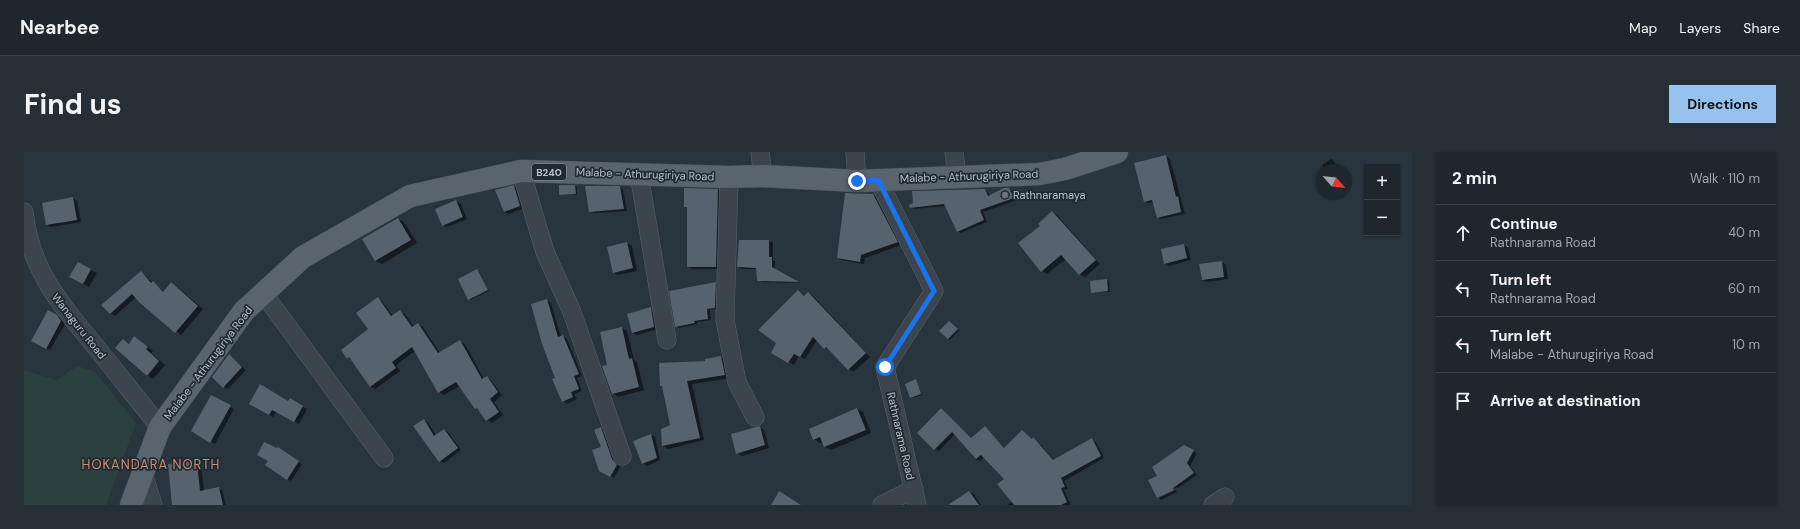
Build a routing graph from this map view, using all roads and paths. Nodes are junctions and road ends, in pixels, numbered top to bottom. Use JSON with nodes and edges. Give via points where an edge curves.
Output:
{"nodes":[{"id":1,"x":760,"y":152,"type":"edge"},
{"id":2,"x":855,"y":152,"type":"edge"},
{"id":3,"x":954,"y":152,"type":"edge"},
{"id":4,"x":1117,"y":152,"type":"edge"},
{"id":5,"x":521,"y":171,"type":"junction"},
{"id":6,"x":639,"y":174,"type":"junction"},
{"id":7,"x":763,"y":176,"type":"junction"},
{"id":8,"x":729,"y":177,"type":"junction"},
{"id":9,"x":957,"y":177,"type":"junction"},
{"id":10,"x":868,"y":180,"type":"junction"},
{"id":11,"x":24,"y":212,"type":"edge"},
{"id":12,"x":263,"y":293,"type":"junction"},
{"id":13,"x":667,"y":340,"type":"dead end"},
{"id":14,"x":755,"y":417,"type":"dead end"},
{"id":15,"x":160,"y":427,"type":"junction"},
{"id":16,"x":622,"y":456,"type":"dead end"},
{"id":17,"x":384,"y":458,"type":"dead end"},
{"id":18,"x":143,"y":473,"type":"junction"},
{"id":19,"x":916,"y":497,"type":"edge"},
{"id":20,"x":131,"y":505,"type":"edge"},
{"id":21,"x":153,"y":505,"type":"edge"},
{"id":22,"x":882,"y":505,"type":"edge"}],
"edges":[{"from":1,"to":7,"type":"street"},
{"from":2,"to":10,"type":"street"},
{"from":3,"to":9,"type":"street"},
{"from":4,"to":9,"type":"main road","name":"Malabe - Athurugiriya Road","number":"B240","via":[[1065,169],[1039,174]]},
{"from":5,"to":6,"type":"main road","name":"Malabe - Athurugiriya Road","number":"B240"},
{"from":5,"to":12,"type":"main road","name":"Malabe - Athurugiriya Road","number":"B240","via":[[410,196],[303,257]]},
{"from":5,"to":16,"type":"street","via":[[545,252],[572,312]]},
{"from":6,"to":8,"type":"main road","name":"Malabe - Athurugiriya Road","number":"B240"},
{"from":6,"to":13,"type":"street"},
{"from":7,"to":8,"type":"main road","name":"Malabe - Athurugiriya Road","number":"B240"},
{"from":7,"to":10,"type":"main road","name":"Malabe - Athurugiriya Road","number":"B240"},
{"from":8,"to":14,"type":"street","via":[[725,320],[737,382]]},
{"from":9,"to":10,"type":"main road","name":"Malabe - Athurugiriya Road","number":"B240"},
{"from":10,"to":19,"type":"street","name":"Rathnarama Road","via":[[934,291],[885,367]]},
{"from":11,"to":15,"type":"street","name":"Wanaguru Road","via":[[35,259],[53,293]]},
{"from":12,"to":15,"type":"main road","name":"Malabe - Athurugiriya Road","number":"B240","via":[[244,311]]},
{"from":12,"to":17,"type":"street"},
{"from":15,"to":18,"type":"main road","name":"Malabe - Athurugiriya Road","number":"B240"},
{"from":18,"to":20,"type":"main road","name":"Malabe - Athurugiriya Road","number":"B240"},
{"from":18,"to":21,"type":"street"},
{"from":19,"to":22,"type":"street"}]}
